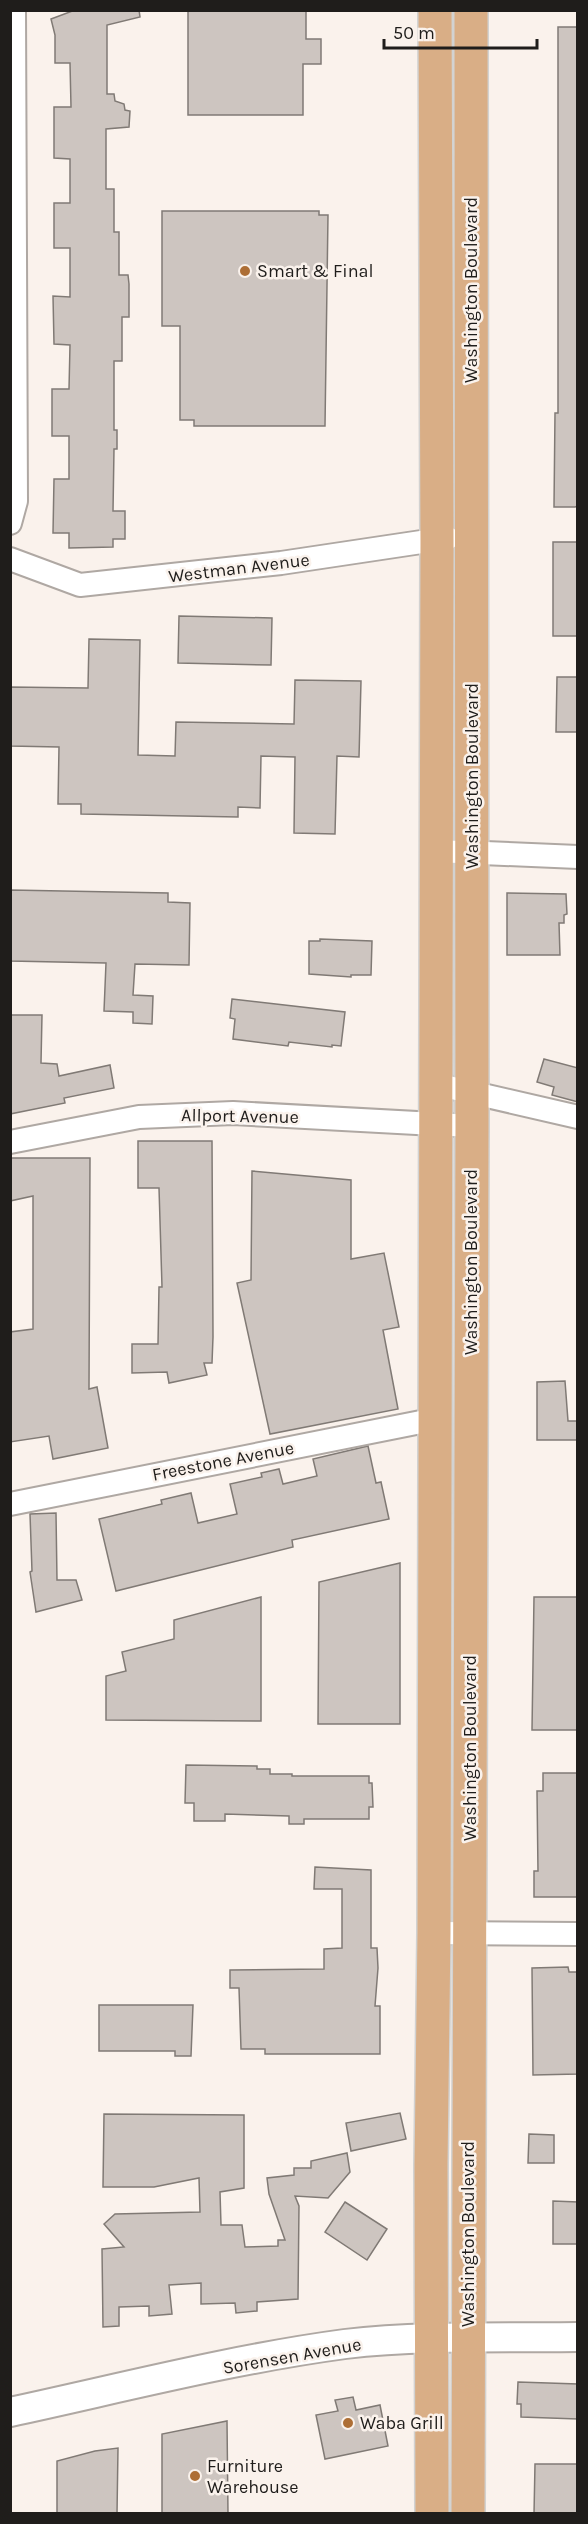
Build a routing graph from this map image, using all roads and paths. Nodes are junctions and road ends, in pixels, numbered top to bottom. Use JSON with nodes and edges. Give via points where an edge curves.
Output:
{"nodes":[{"id":1,"x":14,"y":10,"type":"edge"},
{"id":2,"x":435,"y":10,"type":"edge"},
{"id":3,"x":471,"y":10,"type":"edge"},
{"id":4,"x":435,"y":161,"type":"junction"},
{"id":5,"x":470,"y":349,"type":"junction"},
{"id":6,"x":10,"y":523,"type":"edge"},
{"id":7,"x":470,"y":532,"type":"junction"},
{"id":8,"x":437,"y":542,"type":"junction"},
{"id":9,"x":10,"y":559,"type":"edge"},
{"id":10,"x":436,"y":851,"type":"junction"},
{"id":11,"x":472,"y":853,"type":"junction"},
{"id":12,"x":578,"y":857,"type":"edge"},
{"id":13,"x":435,"y":1084,"type":"junction"},
{"id":14,"x":472,"y":1093,"type":"junction"},
{"id":15,"x":578,"y":1117,"type":"edge"},
{"id":16,"x":435,"y":1123,"type":"junction"},
{"id":17,"x":472,"y":1126,"type":"junction"},
{"id":18,"x":10,"y":1143,"type":"edge"},
{"id":19,"x":436,"y":1419,"type":"junction"},
{"id":20,"x":10,"y":1503,"type":"edge"},
{"id":21,"x":434,"y":1933,"type":"junction"},
{"id":22,"x":470,"y":1934,"type":"junction"},
{"id":23,"x":578,"y":1935,"type":"edge"},
{"id":24,"x":578,"y":2337,"type":"edge"},
{"id":25,"x":431,"y":2338,"type":"junction"},
{"id":26,"x":468,"y":2338,"type":"junction"},
{"id":27,"x":10,"y":2412,"type":"edge"},
{"id":28,"x":432,"y":2514,"type":"edge"},
{"id":29,"x":468,"y":2514,"type":"edge"}],
"edges":[{"from":1,"to":6,"type":"street","via":[[16,501]]},
{"from":2,"to":4,"type":"main road","name":"Washington Boulevard"},
{"from":3,"to":5,"type":"main road","name":"Washington Boulevard"},
{"from":4,"to":5,"type":"main road","via":[[454,196],[454,306]]},
{"from":4,"to":8,"type":"main road","name":"Washington Boulevard"},
{"from":5,"to":7,"type":"main road","name":"Washington Boulevard"},
{"from":7,"to":8,"type":"street","name":"Westman Avenue"},
{"from":7,"to":11,"type":"main road","name":"Washington Boulevard"},
{"from":8,"to":9,"type":"street","name":"Westman Avenue","via":[[80,585]]},
{"from":8,"to":10,"type":"main road","name":"Washington Boulevard"},
{"from":10,"to":11,"type":"street"},
{"from":10,"to":13,"type":"main road","name":"Washington Boulevard"},
{"from":11,"to":12,"type":"street"},
{"from":11,"to":14,"type":"main road","name":"Washington Boulevard"},
{"from":13,"to":14,"type":"street"},
{"from":13,"to":16,"type":"main road","name":"Washington Boulevard"},
{"from":14,"to":15,"type":"street"},
{"from":14,"to":17,"type":"main road","name":"Washington Boulevard"},
{"from":16,"to":17,"type":"street","name":"Allport Avenue"},
{"from":16,"to":18,"type":"street","name":"Allport Avenue","via":[[233,1113],[139,1117]]},
{"from":16,"to":19,"type":"main road","name":"Washington Boulevard"},
{"from":17,"to":22,"type":"main road","name":"Washington Boulevard"},
{"from":19,"to":20,"type":"street","name":"Freestone Avenue"},
{"from":19,"to":21,"type":"main road","name":"Washington Boulevard"},
{"from":21,"to":22,"type":"street"},
{"from":21,"to":25,"type":"main road","name":"Washington Boulevard"},
{"from":22,"to":23,"type":"street"},
{"from":22,"to":26,"type":"main road","name":"Washington Boulevard"},
{"from":24,"to":26,"type":"street","name":"Sorensen Avenue"},
{"from":25,"to":26,"type":"street","name":"Sorensen Avenue"},
{"from":25,"to":27,"type":"street","name":"Sorensen Avenue","via":[[346,2344],[290,2353]]},
{"from":25,"to":28,"type":"main road","name":"Washington Boulevard"},
{"from":26,"to":29,"type":"main road","name":"Washington Boulevard"}]}
